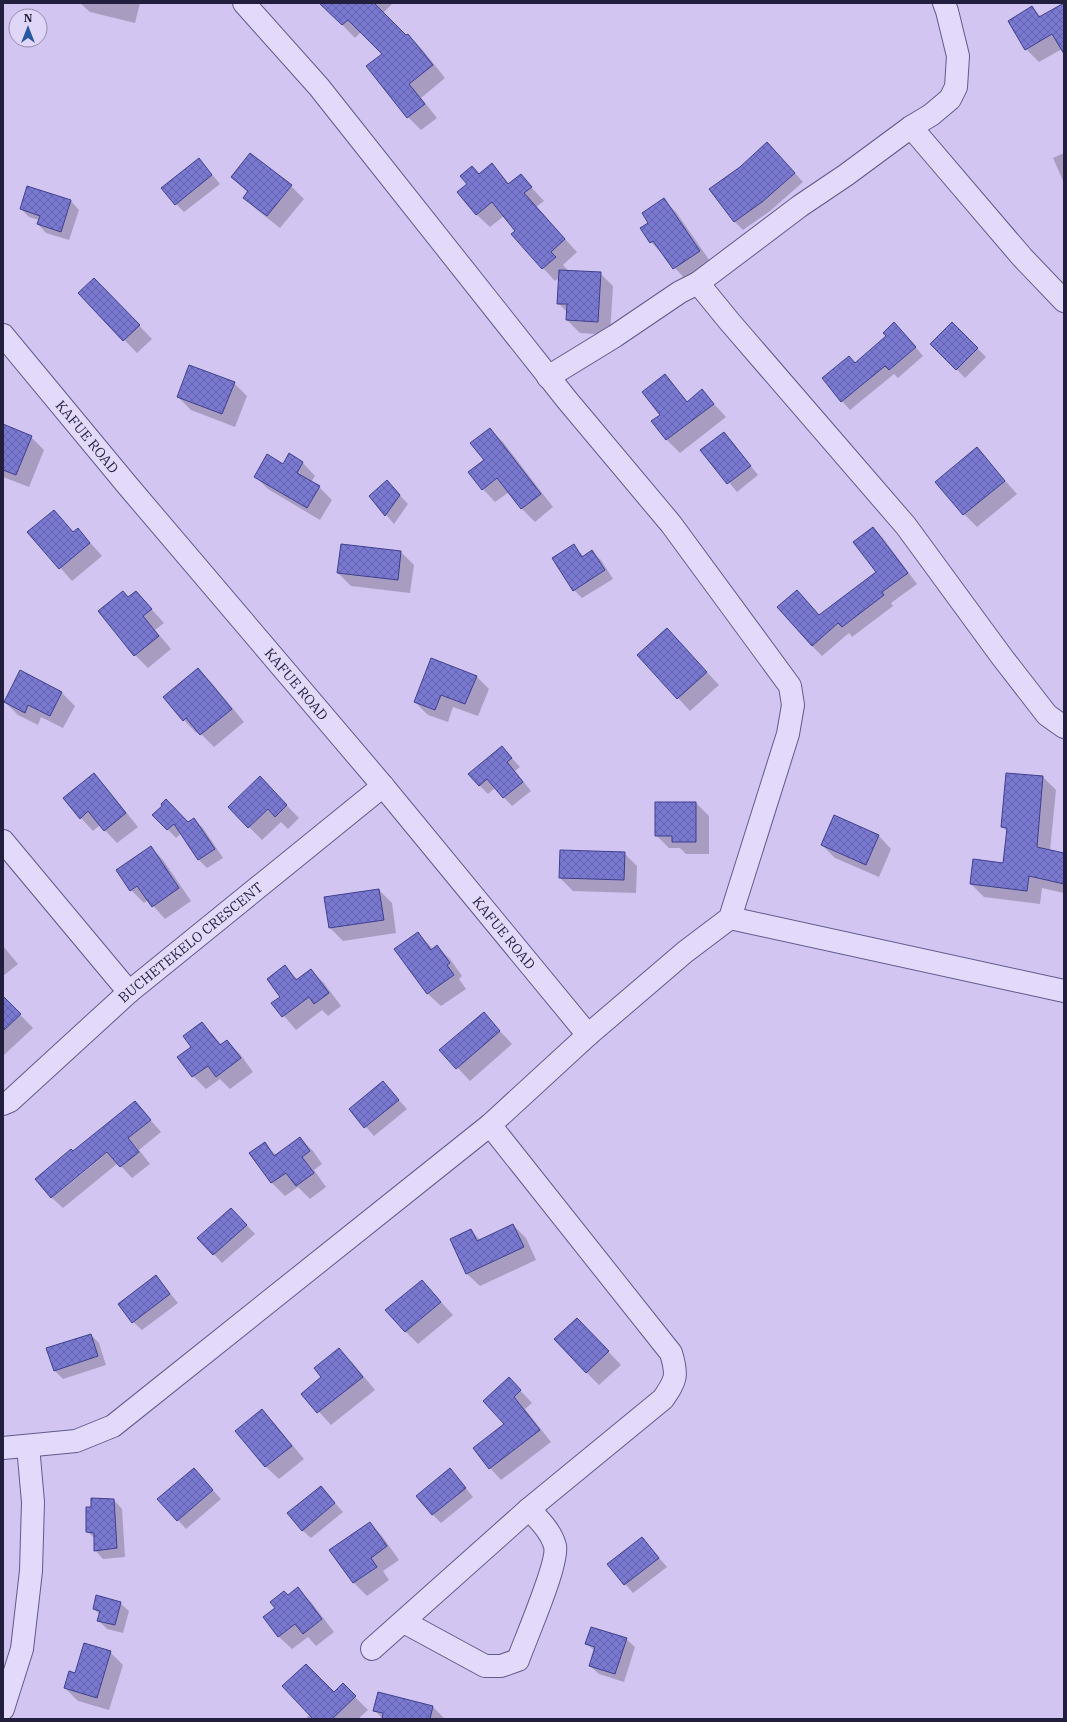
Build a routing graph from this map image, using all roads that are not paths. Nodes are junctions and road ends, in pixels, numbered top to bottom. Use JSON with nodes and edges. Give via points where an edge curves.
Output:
{"nodes":[{"id":1,"x":244,"y":3,"type":"edge"},
{"id":2,"x":944,"y":3,"type":"edge"},
{"id":3,"x":911,"y":127,"type":"junction"},
{"id":4,"x":698,"y":283,"type":"junction"},
{"id":5,"x":1064,"y":301,"type":"edge"},
{"id":6,"x":3,"y":335,"type":"edge"},
{"id":7,"x":548,"y":377,"type":"junction"},
{"id":8,"x":1064,"y":727,"type":"edge"},
{"id":9,"x":383,"y":786,"type":"junction"},
{"id":10,"x":3,"y":841,"type":"edge"},
{"id":11,"x":730,"y":918,"type":"junction"},
{"id":12,"x":1064,"y":991,"type":"edge"},
{"id":13,"x":130,"y":992,"type":"junction"},
{"id":14,"x":588,"y":1035,"type":"junction"},
{"id":15,"x":3,"y":1104,"type":"edge"},
{"id":16,"x":490,"y":1124,"type":"junction"},
{"id":17,"x":28,"y":1446,"type":"junction"},
{"id":18,"x":3,"y":1448,"type":"edge"},
{"id":19,"x":529,"y":1509,"type":"junction"},
{"id":20,"x":404,"y":1622,"type":"junction"},
{"id":21,"x":372,"y":1649,"type":"dead end"},
{"id":22,"x":3,"y":1709,"type":"edge"}],
"edges":[{"from":1,"to":7,"type":"street","via":[[319,87]]},
{"from":2,"to":3,"type":"street","via":[[958,56],[956,87],[950,99]]},
{"from":3,"to":4,"type":"street"},
{"from":3,"to":5,"type":"street","via":[[1022,257]]},
{"from":4,"to":7,"type":"street"},
{"from":4,"to":8,"type":"street","via":[[906,526],[1042,709]]},
{"from":6,"to":9,"type":"street","name":"KAFUE ROAD"},
{"from":7,"to":11,"type":"street","via":[[671,524],[790,686],[793,705],[788,734]]},
{"from":9,"to":13,"type":"street","name":"BUCHETEKELO CRESCENT"},
{"from":9,"to":14,"type":"street","name":"KAFUE ROAD"},
{"from":10,"to":13,"type":"street"},
{"from":11,"to":12,"type":"street"},
{"from":11,"to":14,"type":"street","via":[[685,952]]},
{"from":13,"to":15,"type":"street","name":"BUCHETEKELO CRESCENT"},
{"from":14,"to":16,"type":"street"},
{"from":16,"to":17,"type":"street","via":[[113,1426],[76,1441]]},
{"from":16,"to":19,"type":"street","via":[[671,1354],[676,1370],[673,1385],[663,1399]]},
{"from":17,"to":18,"type":"street"},
{"from":17,"to":22,"type":"street","via":[[33,1502],[31,1571],[22,1649]]},
{"from":19,"to":20,"type":"street"},
{"from":19,"to":20,"type":"street","via":[[550,1532],[556,1548],[554,1565],[518,1660],[501,1666],[485,1666]]},
{"from":20,"to":21,"type":"street"}]}
